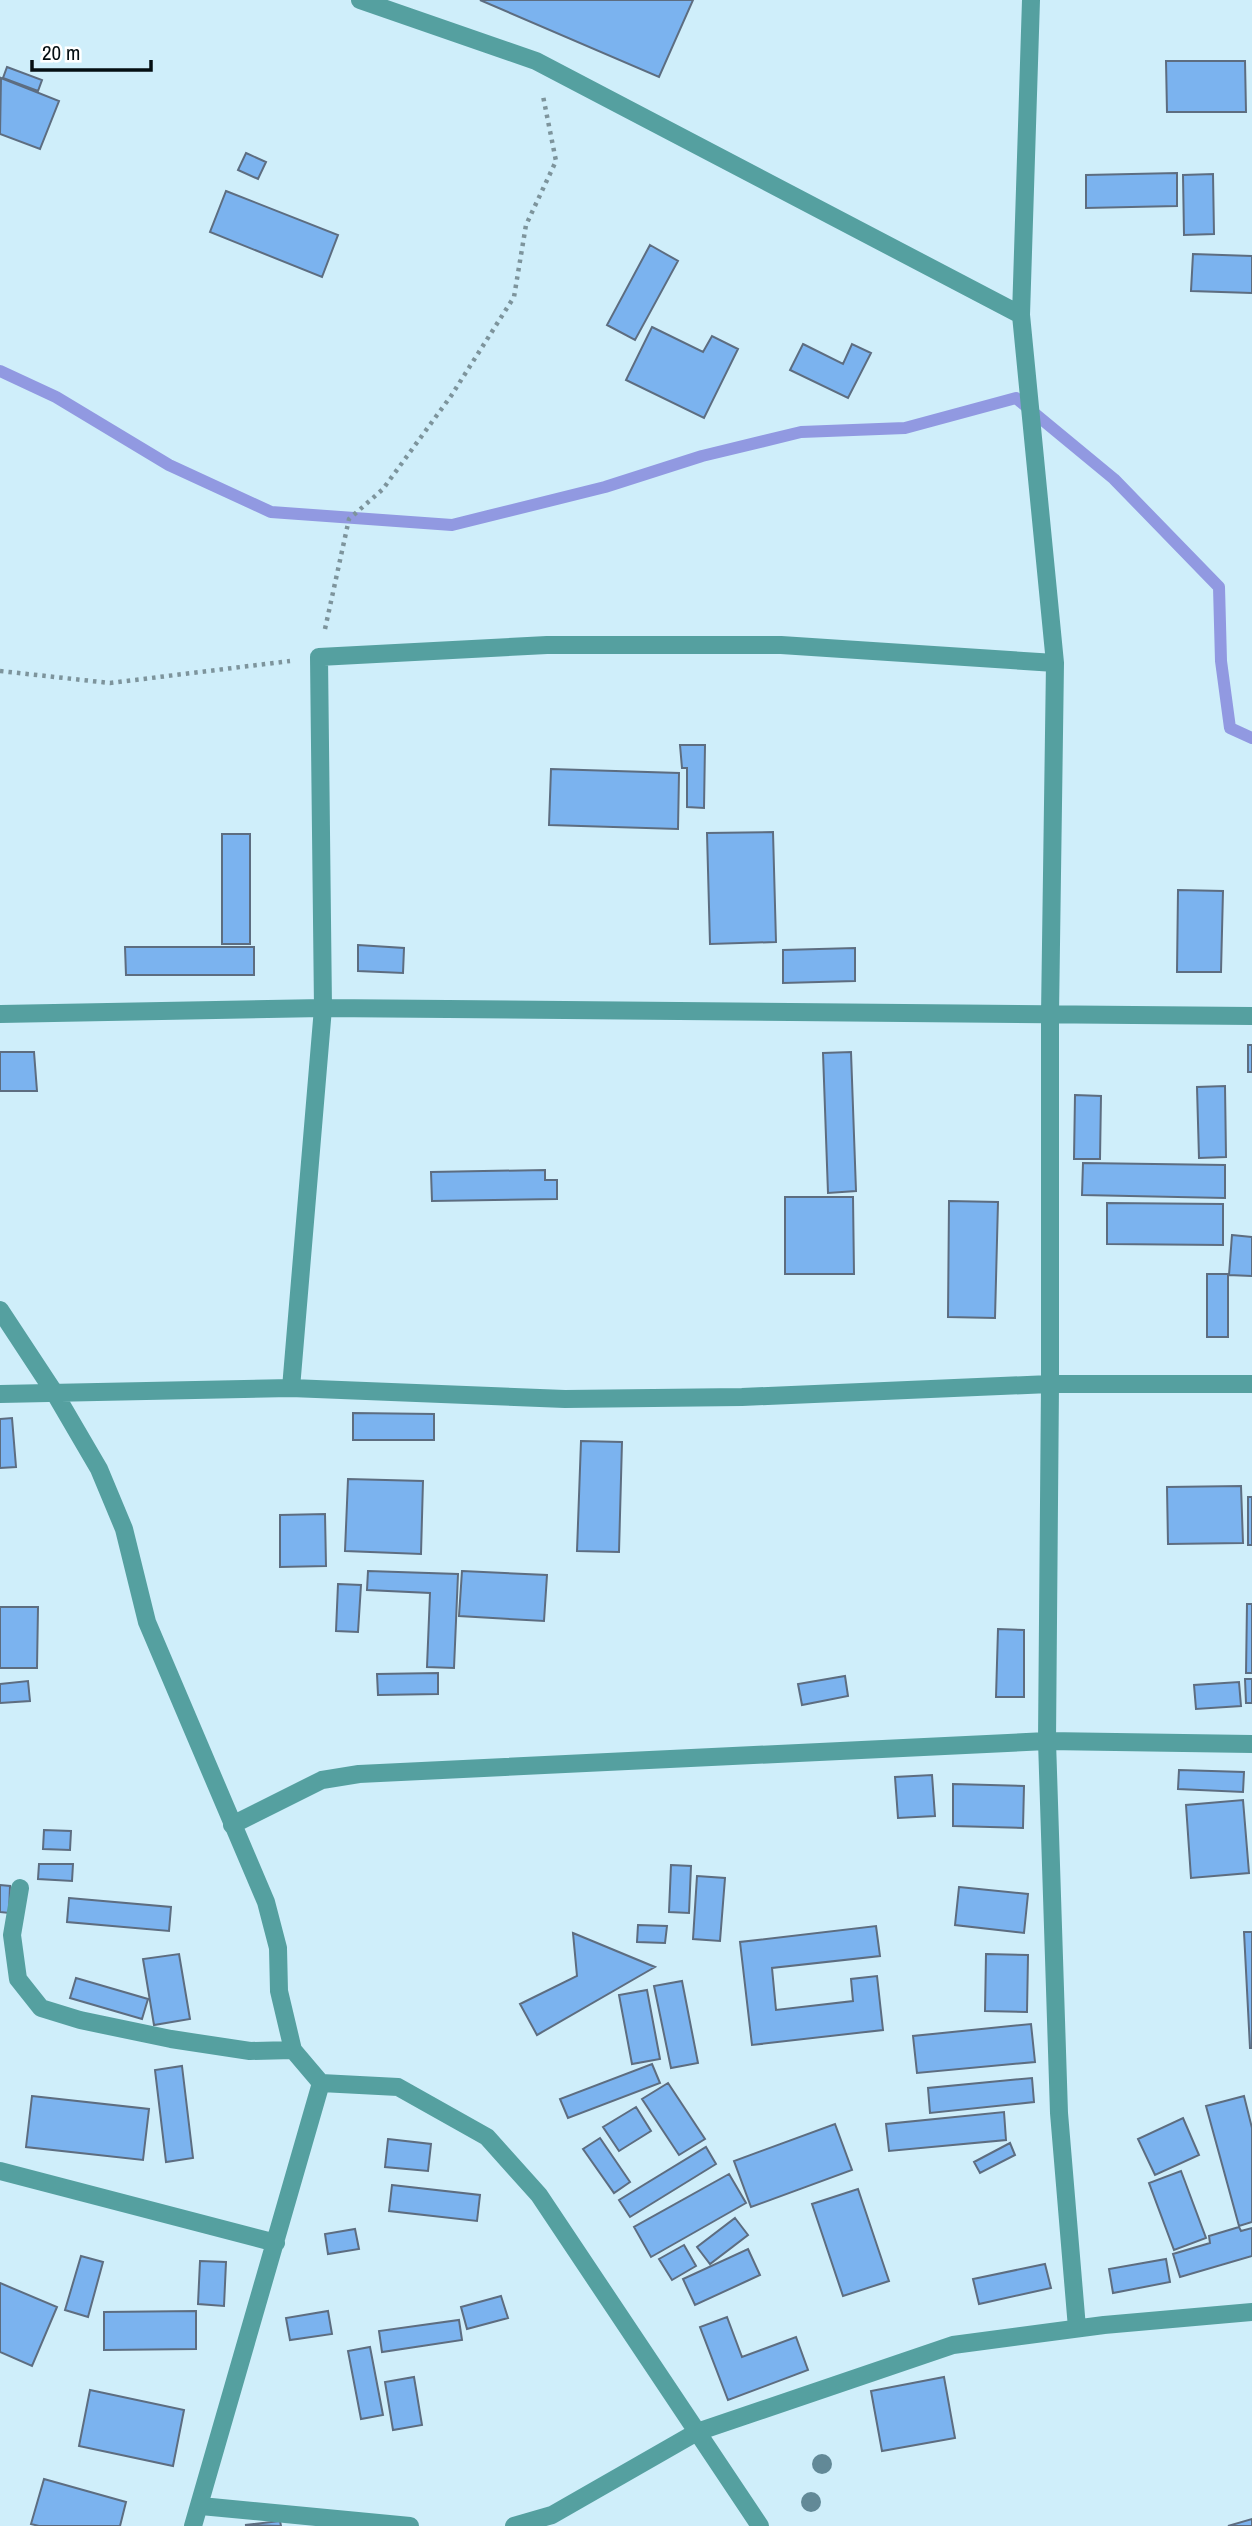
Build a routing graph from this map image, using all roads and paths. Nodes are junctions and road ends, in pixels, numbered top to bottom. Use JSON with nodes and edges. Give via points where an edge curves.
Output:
{"nodes":[{"id":1,"x":360,"y":0,"type":"edge"},
{"id":2,"x":1031,"y":0,"type":"edge"},
{"id":3,"x":536,"y":61,"type":"junction"},
{"id":4,"x":1021,"y":315,"type":"junction"},
{"id":5,"x":319,"y":657,"type":"junction"},
{"id":6,"x":1055,"y":663,"type":"junction"},
{"id":7,"x":0,"y":671,"type":"edge"},
{"id":8,"x":323,"y":1008,"type":"junction"},
{"id":9,"x":0,"y":1014,"type":"edge"},
{"id":10,"x":1050,"y":1015,"type":"junction"},
{"id":11,"x":1252,"y":1016,"type":"edge"},
{"id":12,"x":0,"y":1310,"type":"edge"},
{"id":13,"x":1050,"y":1384,"type":"junction"},
{"id":14,"x":1252,"y":1384,"type":"edge"},
{"id":15,"x":291,"y":1388,"type":"junction"},
{"id":16,"x":54,"y":1392,"type":"junction"},
{"id":17,"x":0,"y":1394,"type":"edge"},
{"id":18,"x":1047,"y":1741,"type":"junction"},
{"id":19,"x":1252,"y":1744,"type":"edge"},
{"id":20,"x":232,"y":1825,"type":"junction"},
{"id":21,"x":20,"y":1888,"type":"dead end"},
{"id":22,"x":293,"y":2050,"type":"junction"},
{"id":23,"x":321,"y":2083,"type":"junction"},
{"id":24,"x":0,"y":2171,"type":"edge"},
{"id":25,"x":276,"y":2243,"type":"junction"},
{"id":26,"x":1252,"y":2312,"type":"edge"},
{"id":27,"x":1077,"y":2328,"type":"junction"},
{"id":28,"x":697,"y":2432,"type":"junction"},
{"id":29,"x":201,"y":2506,"type":"junction"},
{"id":30,"x":193,"y":2526,"type":"edge"},
{"id":31,"x":410,"y":2526,"type":"edge"},
{"id":32,"x":514,"y":2526,"type":"edge"},
{"id":33,"x":760,"y":2526,"type":"edge"}],
"edges":[{"from":1,"to":3,"type":"street"},
{"from":2,"to":4,"type":"street"},
{"from":3,"to":4,"type":"street"},
{"from":3,"to":5,"type":"path","via":[[555,161],[526,225],[514,298],[452,396],[383,489],[349,519]]},
{"from":4,"to":6,"type":"street"},
{"from":5,"to":6,"type":"street","via":[[547,645],[781,645]]},
{"from":5,"to":7,"type":"path","via":[[110,683]]},
{"from":5,"to":8,"type":"street"},
{"from":6,"to":10,"type":"street"},
{"from":8,"to":9,"type":"street"},
{"from":8,"to":10,"type":"street"},
{"from":8,"to":15,"type":"street"},
{"from":10,"to":11,"type":"street"},
{"from":10,"to":13,"type":"street"},
{"from":12,"to":16,"type":"street"},
{"from":13,"to":14,"type":"street"},
{"from":13,"to":15,"type":"street","via":[[565,1399]]},
{"from":13,"to":18,"type":"street"},
{"from":15,"to":16,"type":"street"},
{"from":16,"to":17,"type":"street"},
{"from":16,"to":20,"type":"street","via":[[99,1469],[124,1529],[148,1622]]},
{"from":18,"to":19,"type":"street"},
{"from":18,"to":20,"type":"street","via":[[359,1774],[322,1780]]},
{"from":18,"to":27,"type":"street","via":[[1058,2100]]},
{"from":20,"to":22,"type":"street","via":[[266,1902],[278,1948],[279,1991]]},
{"from":21,"to":22,"type":"street","via":[[12,1935],[18,1979],[41,2008],[80,2021],[171,2039],[250,2051]]},
{"from":22,"to":23,"type":"street"},
{"from":23,"to":25,"type":"street"},
{"from":23,"to":28,"type":"street","via":[[398,2087],[487,2137],[539,2195]]},
{"from":24,"to":25,"type":"street"},
{"from":25,"to":29,"type":"street"},
{"from":26,"to":27,"type":"street"},
{"from":27,"to":28,"type":"street","via":[[953,2345]]},
{"from":28,"to":32,"type":"street","via":[[552,2515]]},
{"from":28,"to":33,"type":"street"},
{"from":29,"to":30,"type":"street"},
{"from":29,"to":31,"type":"street"}]}
